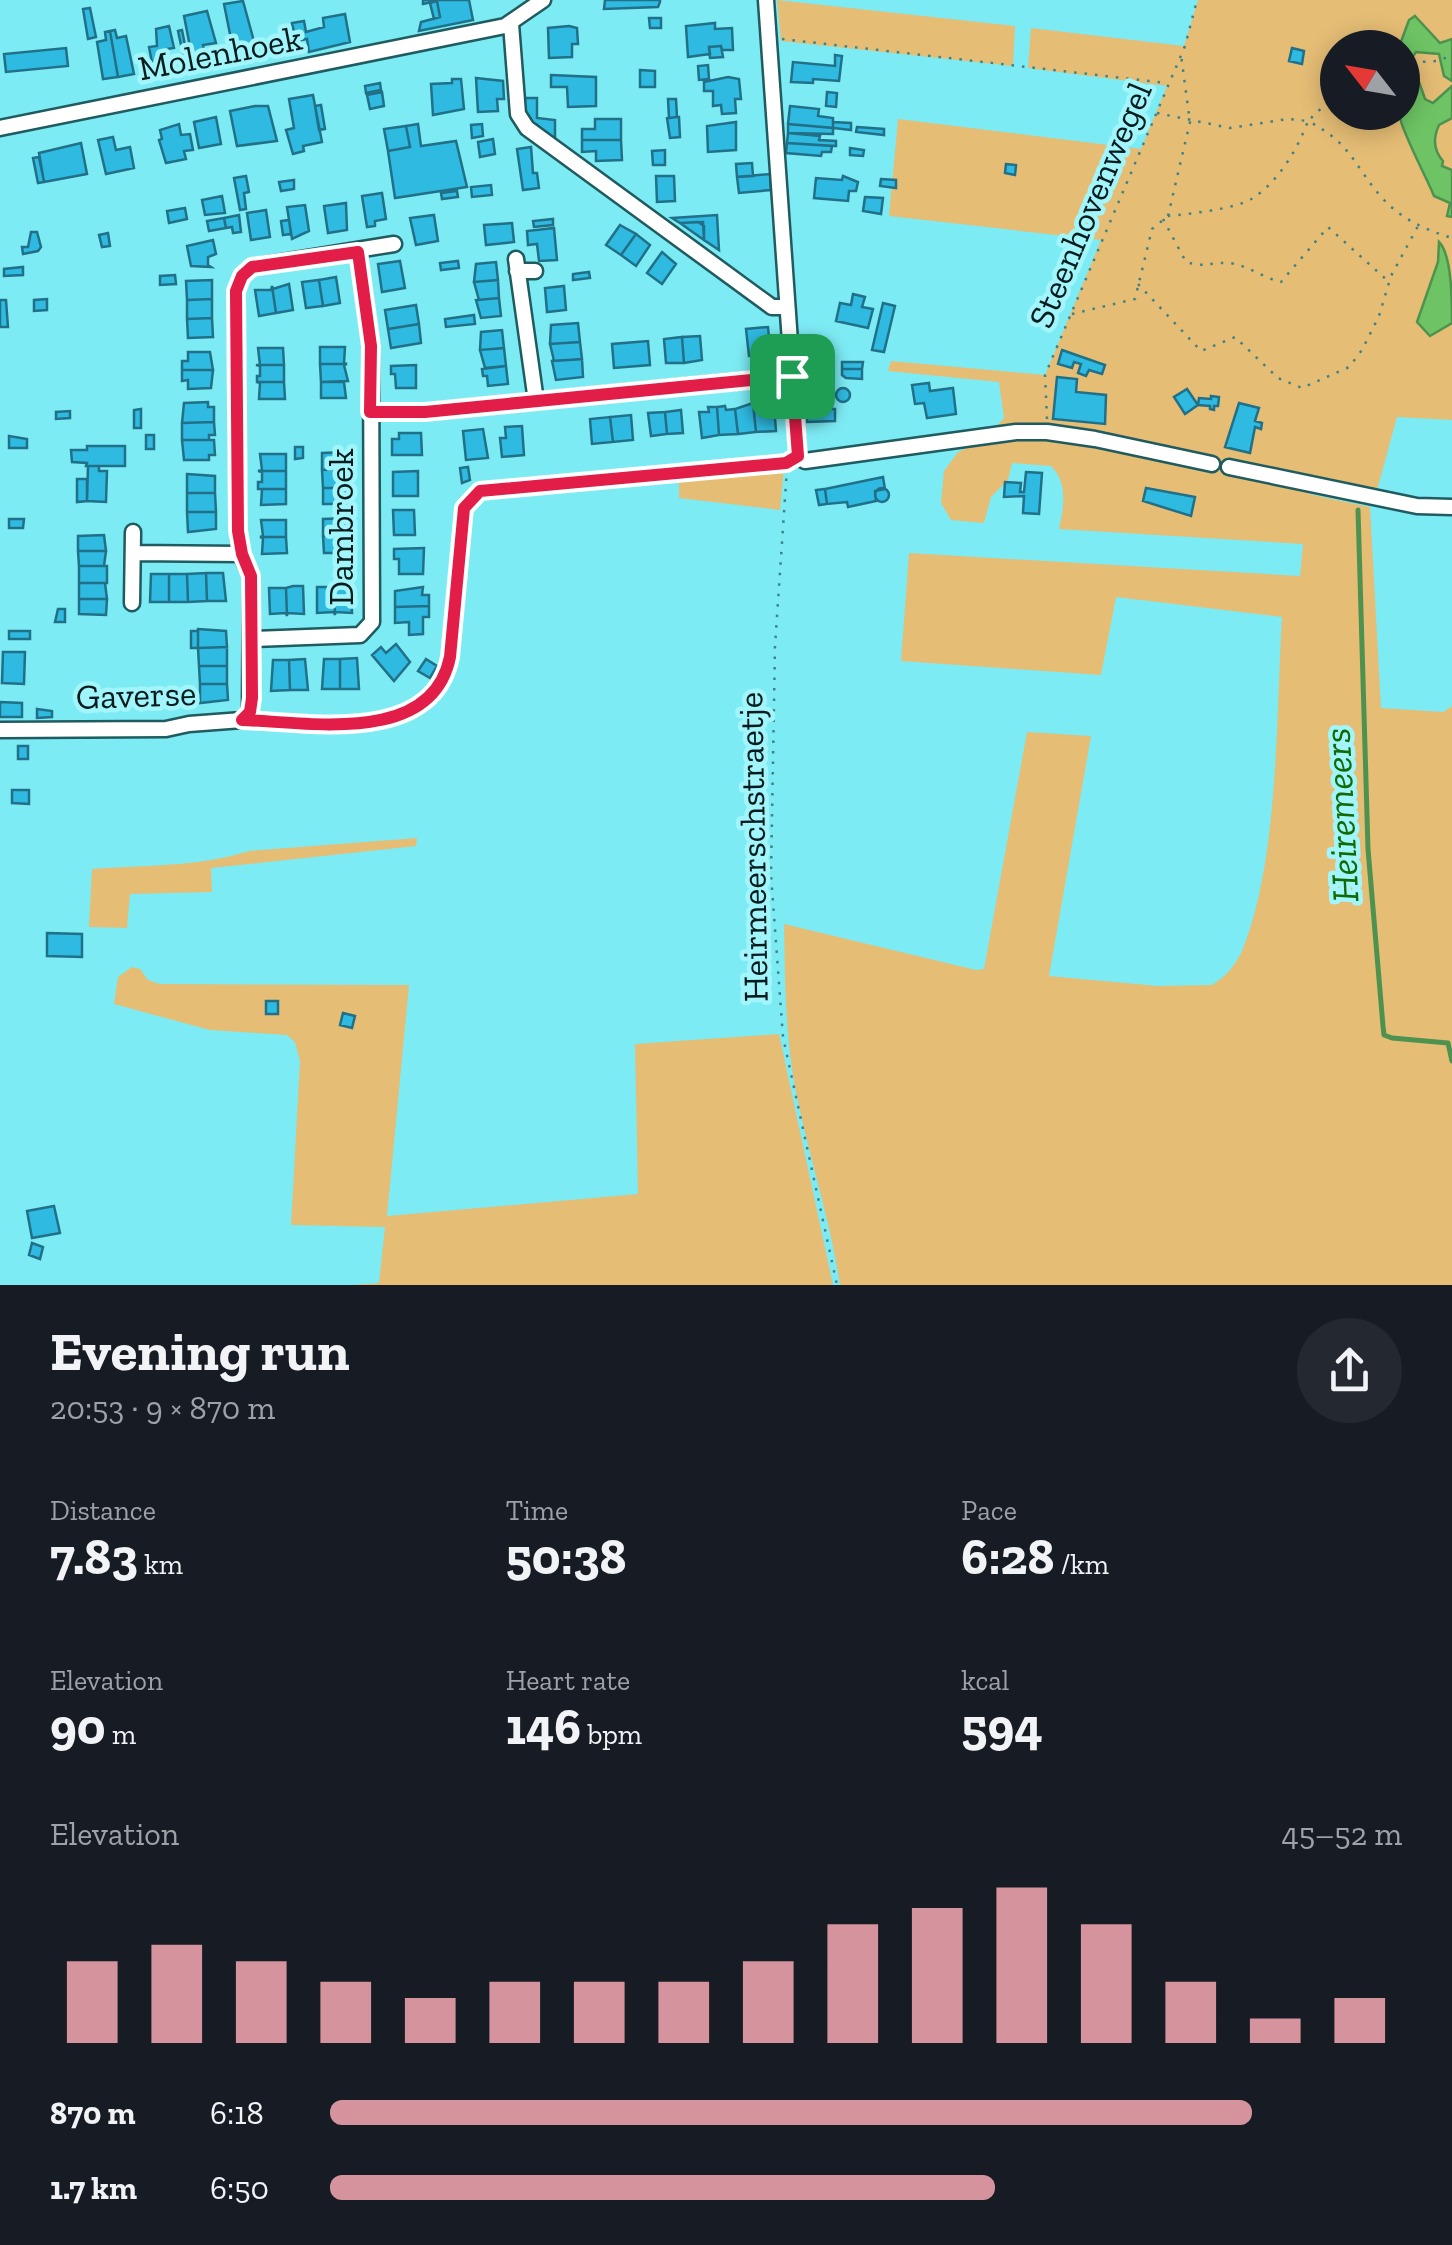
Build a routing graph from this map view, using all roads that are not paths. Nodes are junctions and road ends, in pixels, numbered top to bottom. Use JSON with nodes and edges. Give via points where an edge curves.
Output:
{"nodes":[{"id":1,"x":543,"y":0,"type":"edge"},
{"id":2,"x":766,"y":0,"type":"edge"},
{"id":3,"x":512,"y":24,"type":"junction"},
{"id":4,"x":0,"y":128,"type":"edge"},
{"id":5,"x":394,"y":244,"type":"dead end"},
{"id":6,"x":358,"y":252,"type":"junction"},
{"id":7,"x":535,"y":270,"type":"dead end"},
{"id":8,"x":786,"y":307,"type":"junction"},
{"id":9,"x":792,"y":376,"type":"junction"},
{"id":10,"x":536,"y":401,"type":"junction"},
{"id":11,"x":370,"y":412,"type":"junction"},
{"id":12,"x":1212,"y":464,"type":"dead end"},
{"id":13,"x":1230,"y":467,"type":"dead end"},
{"id":14,"x":1452,"y":507,"type":"edge"},
{"id":15,"x":134,"y":532,"type":"dead end"},
{"id":16,"x":133,"y":552,"type":"junction"},
{"id":17,"x":242,"y":554,"type":"junction"},
{"id":18,"x":132,"y":603,"type":"dead end"},
{"id":19,"x":252,"y":638,"type":"junction"},
{"id":20,"x":0,"y":730,"type":"edge"}],
"edges":[{"from":1,"to":3,"type":"street","name":"Molenhoek"},
{"from":2,"to":8,"type":"street"},
{"from":3,"to":4,"type":"street","name":"Molenhoek"},
{"from":3,"to":8,"type":"street","via":[[518,114],[527,128],[772,306]]},
{"from":5,"to":6,"type":"street","name":"Gaverse"},
{"from":6,"to":11,"type":"street","via":[[371,346]]},
{"from":6,"to":17,"type":"street","name":"Gaverse","via":[[252,267],[236,291]]},
{"from":7,"to":10,"type":"street","via":[[517,265]]},
{"from":8,"to":9,"type":"street"},
{"from":9,"to":10,"type":"street","name":"Dambroek"},
{"from":9,"to":12,"type":"street","via":[[792,459],[1048,432]]},
{"from":10,"to":11,"type":"street","name":"Dambroek"},
{"from":11,"to":19,"type":"street","name":"Dambroek","via":[[372,622],[360,635]]},
{"from":13,"to":14,"type":"street","via":[[1418,506]]},
{"from":15,"to":16,"type":"street"},
{"from":16,"to":17,"type":"street"},
{"from":16,"to":18,"type":"street"},
{"from":17,"to":19,"type":"street","name":"Gaverse","via":[[251,576]]},
{"from":19,"to":20,"type":"street","name":"Gaverse","via":[[252,698],[242,720],[166,729]]}]}
